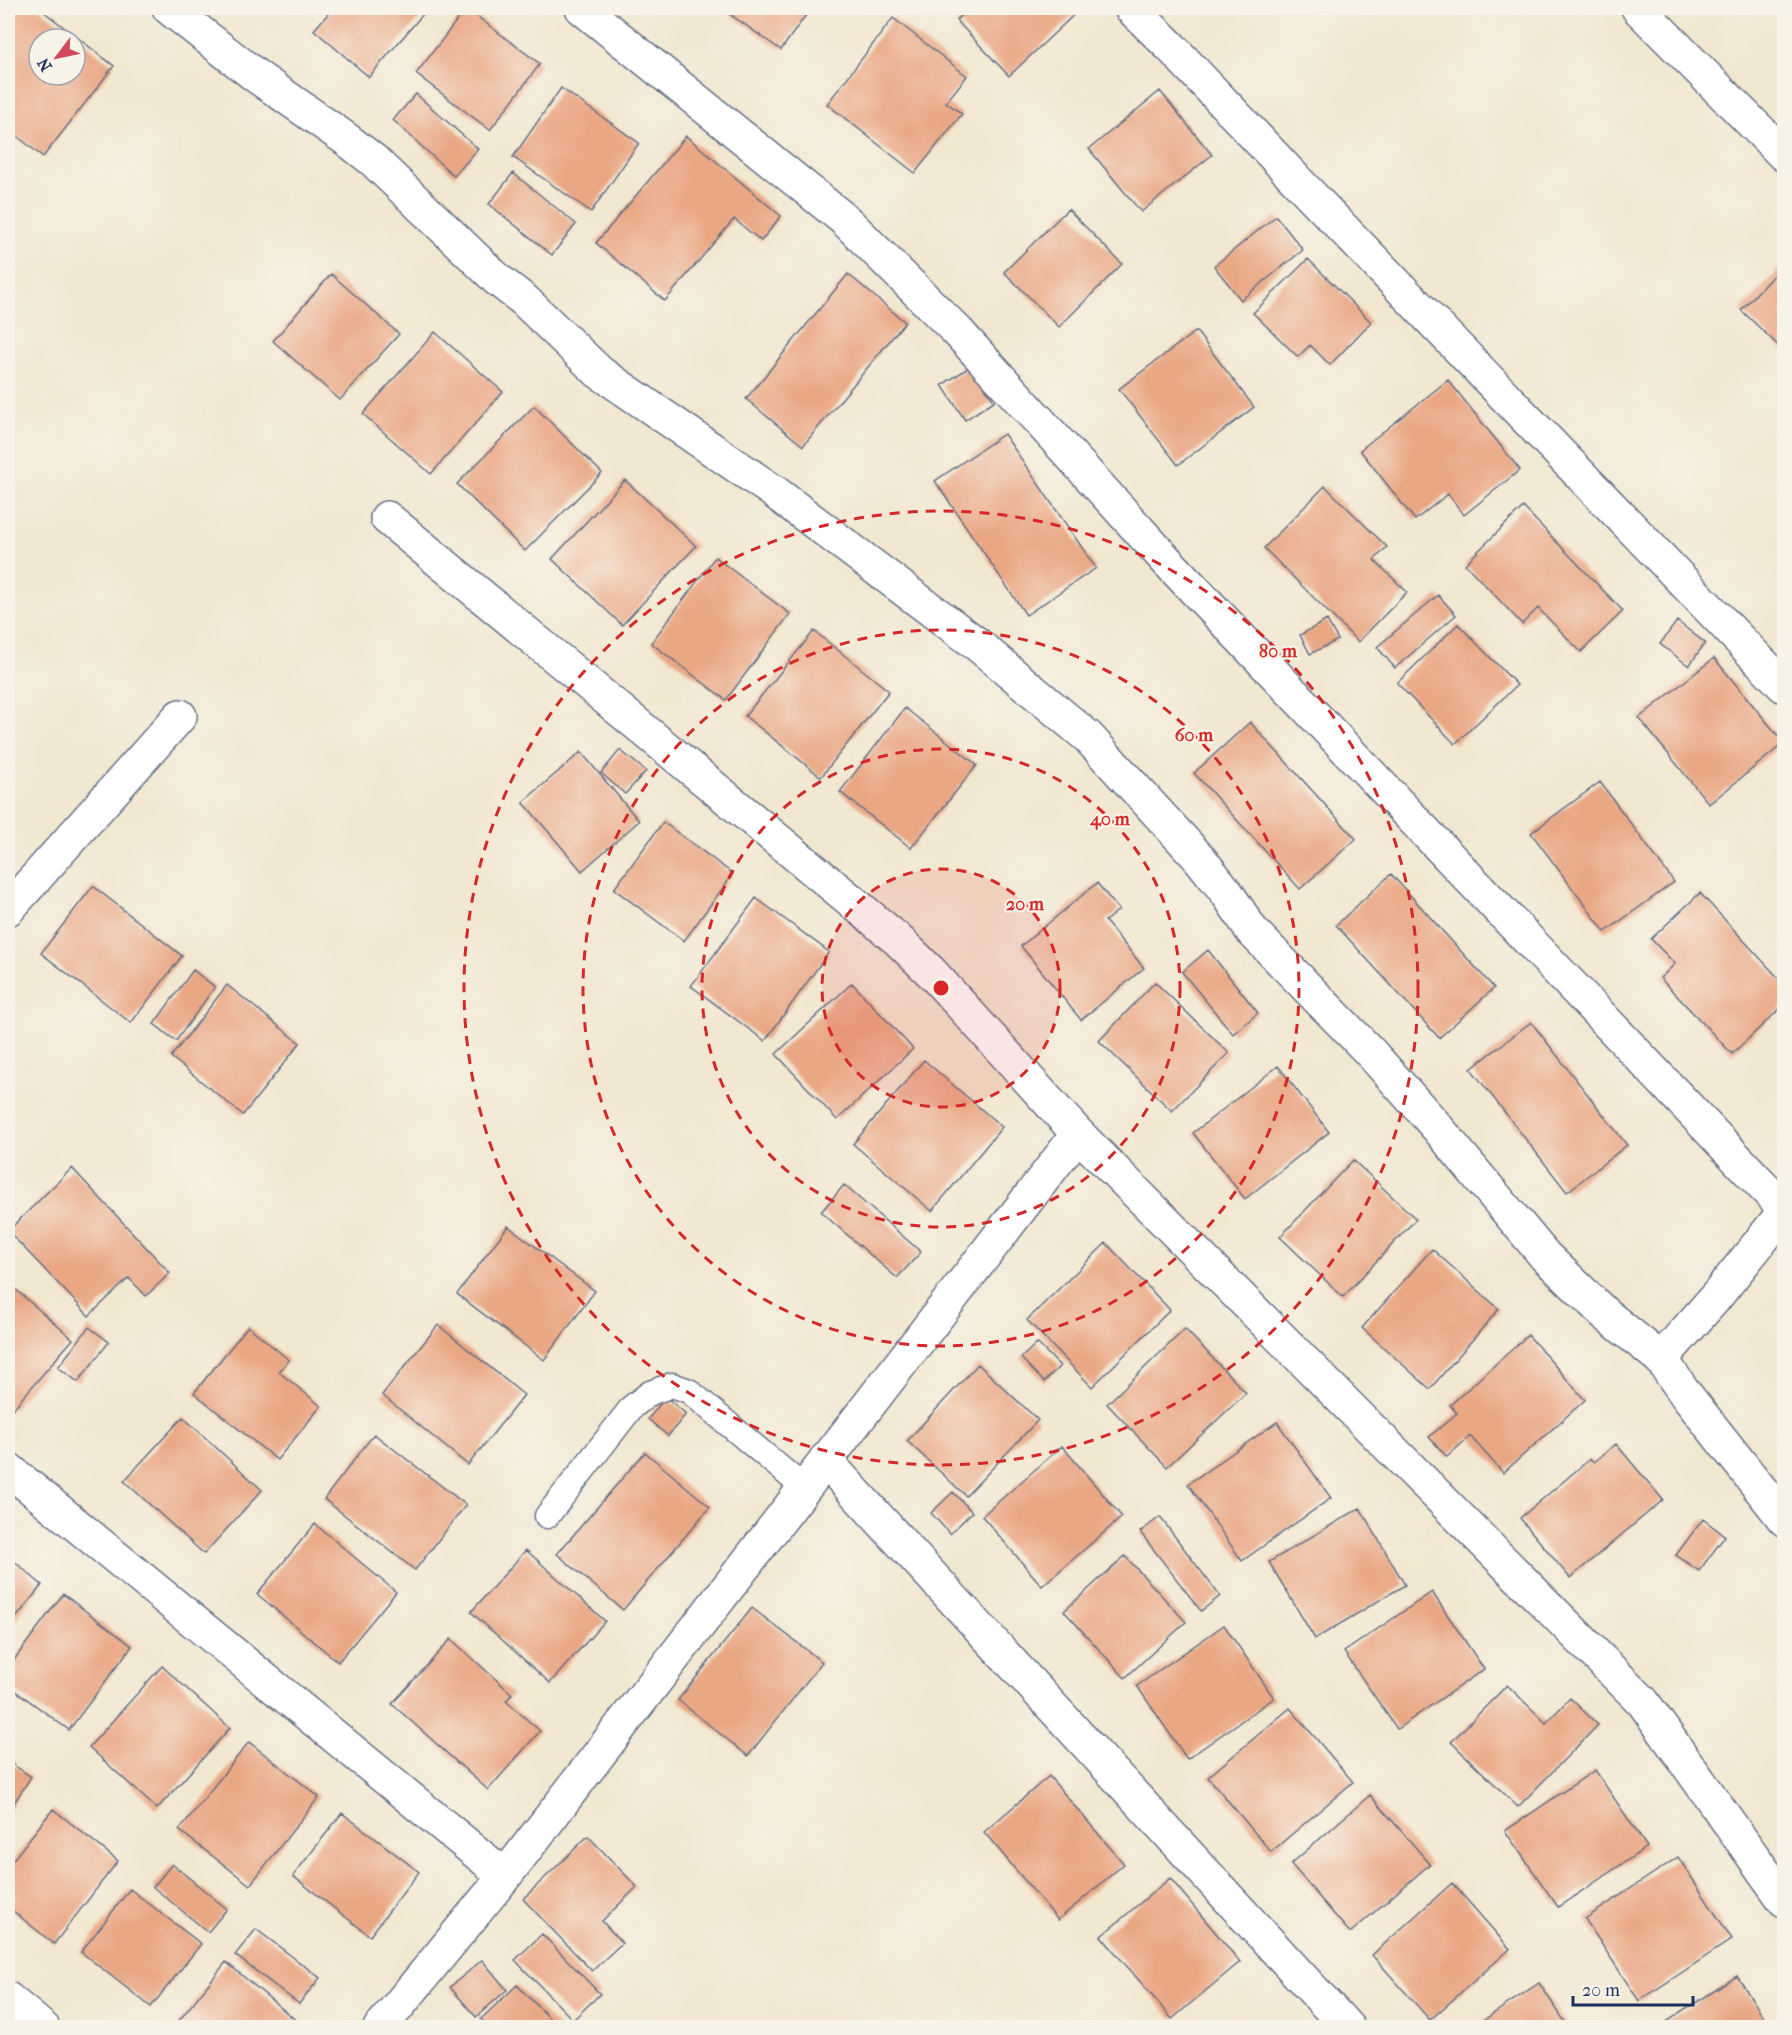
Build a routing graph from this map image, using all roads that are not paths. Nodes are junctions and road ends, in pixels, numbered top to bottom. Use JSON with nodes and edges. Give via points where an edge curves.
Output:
{"nodes":[{"id":1,"x":169,"y":8,"type":"edge"},
{"id":2,"x":582,"y":8,"type":"edge"},
{"id":3,"x":1131,"y":8,"type":"edge"},
{"id":4,"x":1638,"y":8,"type":"edge"},
{"id":5,"x":1785,"y":155,"type":"edge"},
{"id":6,"x":387,"y":518,"type":"dead end"},
{"id":7,"x":1785,"y":686,"type":"edge"},
{"id":8,"x":180,"y":716,"type":"dead end"},
{"id":9,"x":8,"y":909,"type":"edge"},
{"id":10,"x":1078,"y":1134,"type":"junction"},
{"id":11,"x":1785,"y":1210,"type":"edge"},
{"id":12,"x":1661,"y":1359,"type":"junction"},
{"id":13,"x":825,"y":1461,"type":"junction"},
{"id":14,"x":8,"y":1469,"type":"edge"},
{"id":15,"x":804,"y":1488,"type":"junction"},
{"id":16,"x":547,"y":1516,"type":"dead end"},
{"id":17,"x":1785,"y":1519,"type":"edge"},
{"id":18,"x":505,"y":1876,"type":"junction"},
{"id":19,"x":1785,"y":1900,"type":"edge"},
{"id":20,"x":8,"y":1999,"type":"edge"},
{"id":21,"x":43,"y":2028,"type":"edge"},
{"id":22,"x":380,"y":2028,"type":"edge"},
{"id":23,"x":1348,"y":2028,"type":"edge"}],
"edges":[{"from":1,"to":12,"type":"street","via":[[373,160],[599,372],[773,491],[978,645],[1088,737],[1200,859],[1252,931],[1370,1052],[1545,1256],[1604,1313]]},
{"from":2,"to":11,"type":"street","via":[[845,220],[958,332],[1167,561]]},
{"from":3,"to":7,"type":"street"},
{"from":4,"to":5,"type":"street"},
{"from":6,"to":10,"type":"street","via":[[897,939]]},
{"from":8,"to":9,"type":"street"},
{"from":10,"to":13,"type":"street"},
{"from":10,"to":19,"type":"street","via":[[1643,1702]]},
{"from":11,"to":12,"type":"street"},
{"from":12,"to":17,"type":"street"},
{"from":13,"to":15,"type":"street"},
{"from":13,"to":23,"type":"street"},
{"from":14,"to":18,"type":"street"},
{"from":15,"to":16,"type":"lane","via":[[689,1391],[672,1384],[650,1393],[632,1407]]},
{"from":15,"to":18,"type":"street"},
{"from":18,"to":22,"type":"street"},
{"from":20,"to":21,"type":"street"}]}
